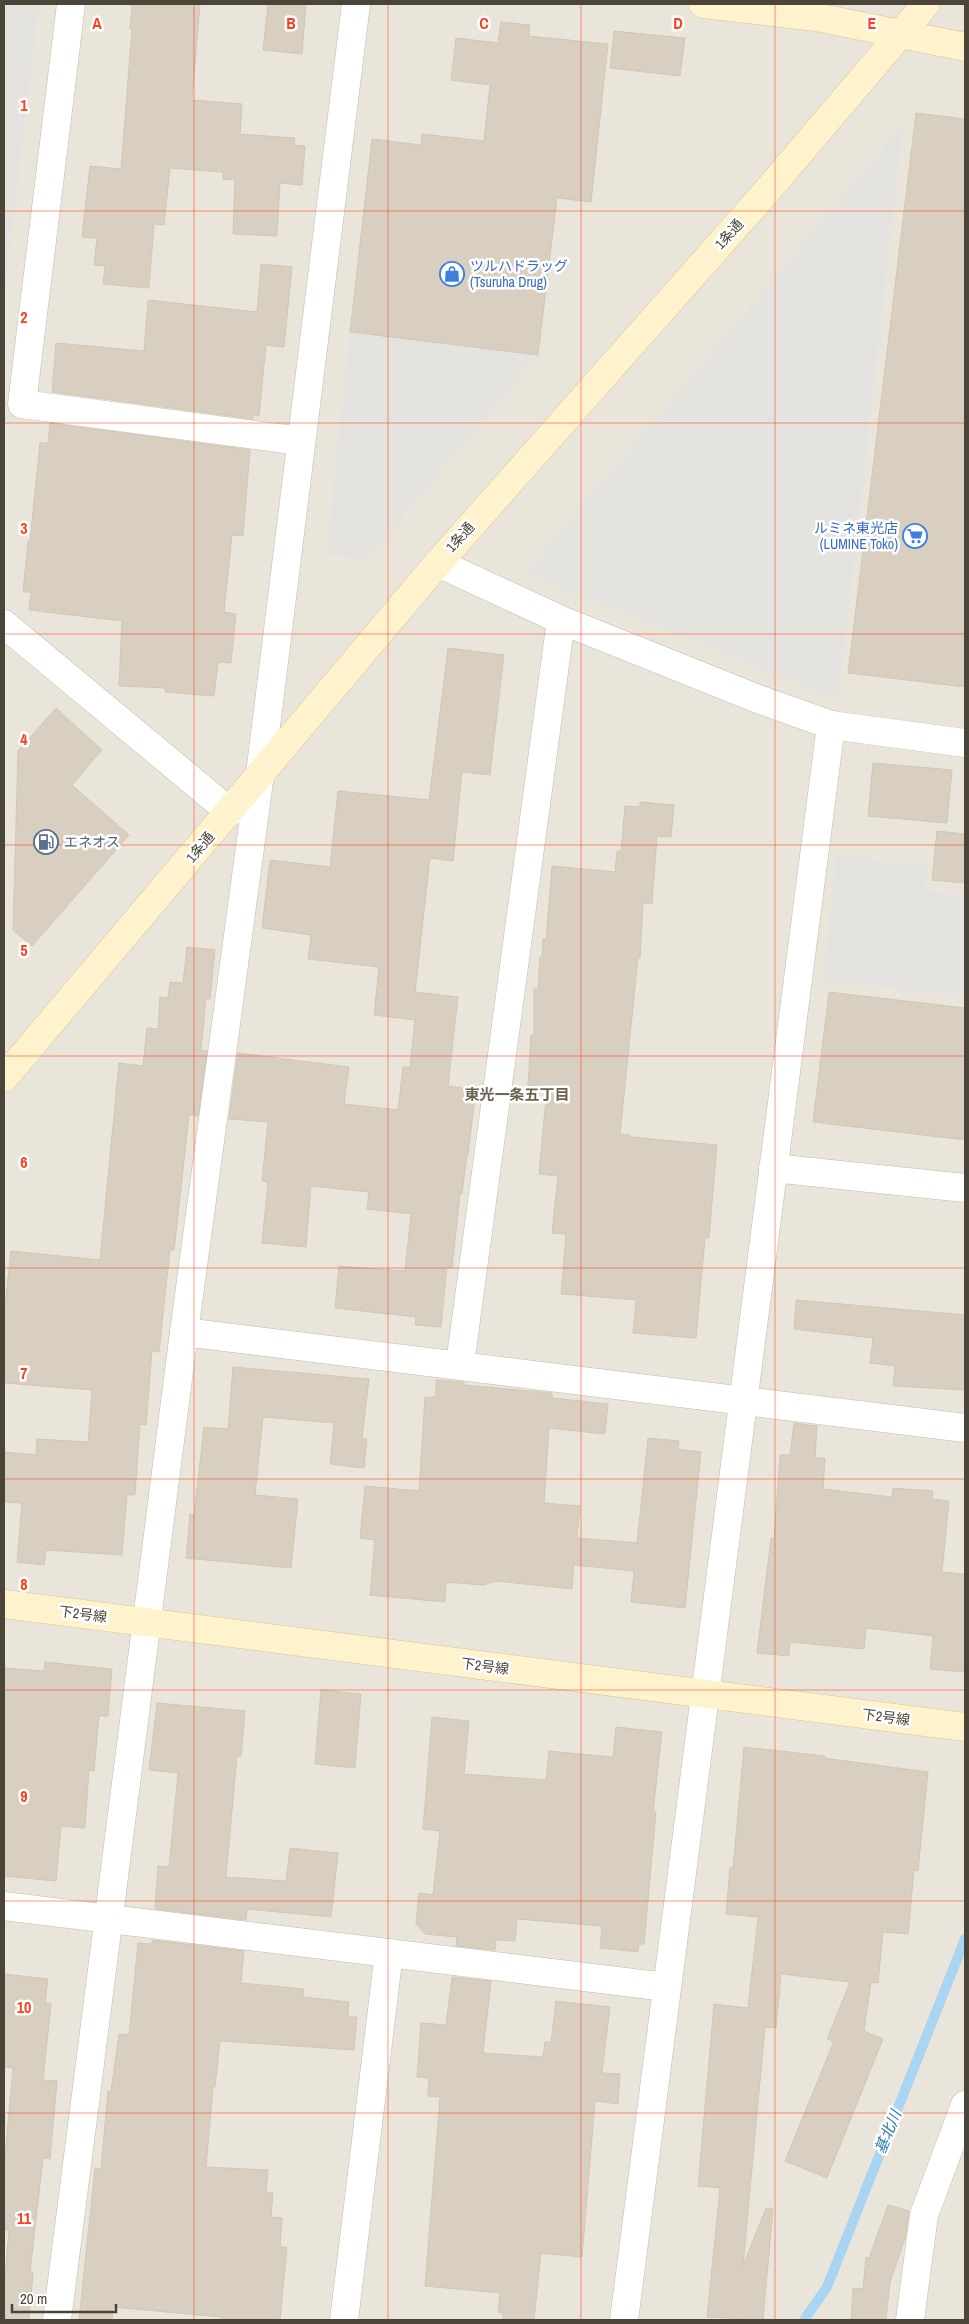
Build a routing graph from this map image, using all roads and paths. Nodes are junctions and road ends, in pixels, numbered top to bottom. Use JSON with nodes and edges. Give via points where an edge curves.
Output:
{"nodes":[{"id":1,"x":71,"y":4,"type":"edge"},
{"id":2,"x":356,"y":4,"type":"edge"},
{"id":3,"x":703,"y":4,"type":"edge"},
{"id":4,"x":926,"y":4,"type":"edge"},
{"id":5,"x":899,"y":34,"type":"junction"},
{"id":6,"x":965,"y":47,"type":"edge"},
{"id":7,"x":301,"y":441,"type":"junction"},
{"id":8,"x":438,"y":562,"type":"junction"},
{"id":9,"x":561,"y":620,"type":"junction"},
{"id":10,"x":4,"y":624,"type":"edge"},
{"id":11,"x":830,"y":725,"type":"junction"},
{"id":12,"x":965,"y":743,"type":"edge"},
{"id":13,"x":260,"y":774,"type":"junction"},
{"id":14,"x":230,"y":812,"type":"junction"},
{"id":15,"x":4,"y":1078,"type":"edge"},
{"id":16,"x":774,"y":1168,"type":"junction"},
{"id":17,"x":965,"y":1188,"type":"edge"},
{"id":18,"x":184,"y":1332,"type":"junction"},
{"id":19,"x":460,"y":1364,"type":"junction"},
{"id":20,"x":744,"y":1401,"type":"junction"},
{"id":21,"x":965,"y":1428,"type":"edge"},
{"id":22,"x":4,"y":1604,"type":"edge"},
{"id":23,"x":147,"y":1622,"type":"junction"},
{"id":24,"x":703,"y":1694,"type":"junction"},
{"id":25,"x":965,"y":1727,"type":"edge"},
{"id":26,"x":4,"y":1906,"type":"edge"},
{"id":27,"x":108,"y":1919,"type":"junction"},
{"id":28,"x":389,"y":1953,"type":"junction"},
{"id":29,"x":666,"y":1987,"type":"junction"},
{"id":30,"x":965,"y":2106,"type":"edge"},
{"id":31,"x":57,"y":2320,"type":"edge"},
{"id":32,"x":344,"y":2320,"type":"edge"},
{"id":33,"x":624,"y":2320,"type":"edge"},
{"id":34,"x":910,"y":2320,"type":"edge"}],
"edges":[{"from":1,"to":7,"type":"street","via":[[22,404]]},
{"from":2,"to":7,"type":"street"},
{"from":3,"to":5,"type":"main road","via":[[816,17]]},
{"from":4,"to":5,"type":"main road","name":"1条通"},
{"from":5,"to":6,"type":"main road"},
{"from":5,"to":8,"type":"main road","name":"1条通","via":[[767,191]]},
{"from":7,"to":13,"type":"street"},
{"from":8,"to":9,"type":"street"},
{"from":8,"to":13,"type":"main road","name":"1条通"},
{"from":9,"to":11,"type":"street"},
{"from":9,"to":19,"type":"street"},
{"from":10,"to":14,"type":"street"},
{"from":11,"to":12,"type":"street"},
{"from":11,"to":16,"type":"street"},
{"from":13,"to":14,"type":"main road","name":"1条通"},
{"from":13,"to":18,"type":"street"},
{"from":14,"to":15,"type":"main road","name":"1条通"},
{"from":16,"to":17,"type":"street"},
{"from":16,"to":20,"type":"street"},
{"from":18,"to":19,"type":"street"},
{"from":18,"to":23,"type":"street"},
{"from":19,"to":20,"type":"street"},
{"from":20,"to":21,"type":"street"},
{"from":20,"to":24,"type":"street"},
{"from":22,"to":23,"type":"main road","name":"下2号線"},
{"from":23,"to":24,"type":"main road","name":"下2号線"},
{"from":23,"to":27,"type":"street"},
{"from":24,"to":25,"type":"main road","name":"下2号線"},
{"from":24,"to":29,"type":"street"},
{"from":26,"to":27,"type":"street"},
{"from":27,"to":28,"type":"street"},
{"from":27,"to":31,"type":"street"},
{"from":28,"to":29,"type":"street"},
{"from":28,"to":32,"type":"street"},
{"from":29,"to":33,"type":"street"},
{"from":30,"to":34,"type":"street","via":[[924,2215]]}]}
